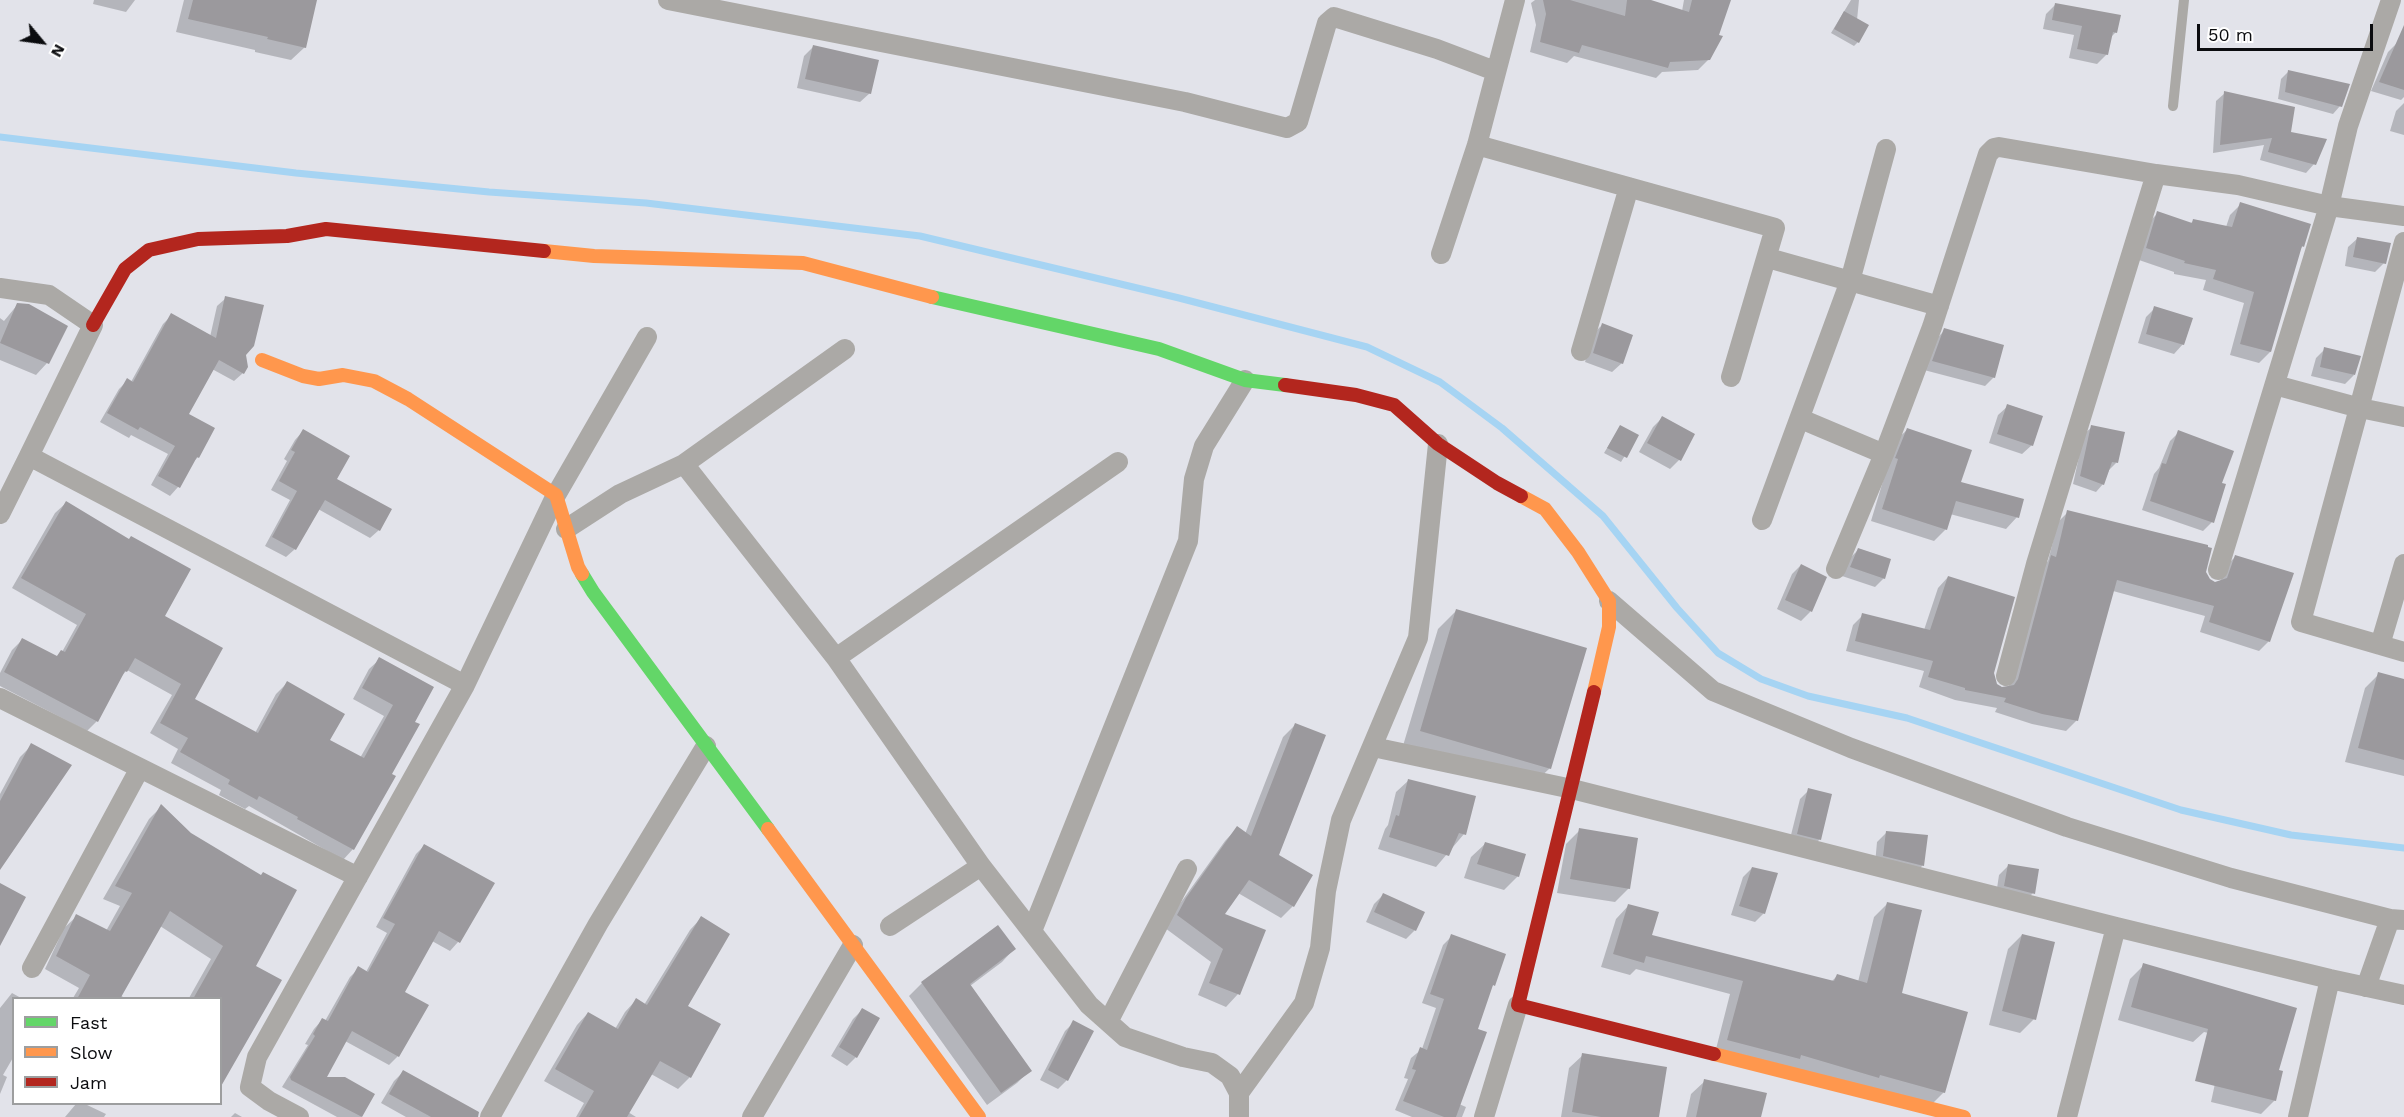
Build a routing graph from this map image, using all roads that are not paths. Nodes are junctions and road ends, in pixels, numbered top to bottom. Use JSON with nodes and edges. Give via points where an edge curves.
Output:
{"nodes":[{"id":1,"x":668,"y":0,"type":"edge"},
{"id":2,"x":1515,"y":0,"type":"edge"},
{"id":3,"x":2184,"y":0,"type":"edge"},
{"id":4,"x":2391,"y":0,"type":"edge"},
{"id":5,"x":1495,"y":71,"type":"junction"},
{"id":6,"x":2173,"y":106,"type":"dead end"},
{"id":7,"x":1477,"y":145,"type":"junction"},
{"id":8,"x":1886,"y":149,"type":"dead end"},
{"id":9,"x":2156,"y":174,"type":"junction"},
{"id":10,"x":1629,"y":187,"type":"junction"},
{"id":11,"x":2329,"y":206,"type":"junction"},
{"id":12,"x":2404,"y":216,"type":"edge"},
{"id":13,"x":2404,"y":242,"type":"edge"},
{"id":14,"x":1441,"y":254,"type":"dead end"},
{"id":15,"x":1768,"y":258,"type":"junction"},
{"id":16,"x":1850,"y":281,"type":"junction"},
{"id":17,"x":0,"y":288,"type":"edge"},
{"id":18,"x":1939,"y":306,"type":"junction"},
{"id":19,"x":93,"y":325,"type":"junction"},
{"id":20,"x":647,"y":337,"type":"dead end"},
{"id":21,"x":845,"y":349,"type":"dead end"},
{"id":22,"x":1581,"y":351,"type":"dead end"},
{"id":23,"x":262,"y":360,"type":"dead end"},
{"id":24,"x":1731,"y":377,"type":"dead end"},
{"id":25,"x":1245,"y":380,"type":"junction"},
{"id":26,"x":2275,"y":385,"type":"junction"},
{"id":27,"x":2360,"y":408,"type":"junction"},
{"id":28,"x":2404,"y":417,"type":"edge"},
{"id":29,"x":1801,"y":419,"type":"junction"},
{"id":30,"x":1438,"y":444,"type":"junction"},
{"id":31,"x":1884,"y":454,"type":"junction"},
{"id":32,"x":29,"y":456,"type":"junction"},
{"id":33,"x":1118,"y":462,"type":"dead end"},
{"id":34,"x":684,"y":464,"type":"junction"},
{"id":35,"x":556,"y":495,"type":"junction"},
{"id":36,"x":0,"y":514,"type":"edge"},
{"id":37,"x":1762,"y":520,"type":"dead end"},
{"id":38,"x":566,"y":530,"type":"junction"},
{"id":39,"x":2404,"y":564,"type":"edge"},
{"id":40,"x":1836,"y":568,"type":"dead end"},
{"id":41,"x":2218,"y":570,"type":"dead end"},
{"id":42,"x":1609,"y":601,"type":"junction"},
{"id":43,"x":2380,"y":645,"type":"junction"},
{"id":44,"x":2404,"y":652,"type":"edge"},
{"id":45,"x":836,"y":658,"type":"junction"},
{"id":46,"x":2006,"y":676,"type":"dead end"},
{"id":47,"x":465,"y":686,"type":"junction"},
{"id":48,"x":0,"y":698,"type":"edge"},
{"id":49,"x":706,"y":746,"type":"junction"},
{"id":50,"x":1373,"y":747,"type":"junction"},
{"id":51,"x":140,"y":768,"type":"junction"},
{"id":52,"x":1572,"y":789,"type":"junction"},
{"id":53,"x":981,"y":866,"type":"junction"},
{"id":54,"x":1186,"y":869,"type":"dead end"},
{"id":55,"x":358,"y":877,"type":"junction"},
{"id":56,"x":2397,"y":919,"type":"edge"},
{"id":57,"x":890,"y":926,"type":"dead end"},
{"id":58,"x":2116,"y":927,"type":"junction"},
{"id":59,"x":1032,"y":931,"type":"junction"},
{"id":60,"x":853,"y":945,"type":"junction"},
{"id":61,"x":32,"y":968,"type":"dead end"},
{"id":62,"x":2330,"y":979,"type":"junction"},
{"id":63,"x":2366,"y":987,"type":"junction"},
{"id":64,"x":2404,"y":995,"type":"edge"},
{"id":65,"x":1518,"y":1005,"type":"junction"},
{"id":66,"x":1108,"y":1022,"type":"junction"},
{"id":67,"x":1239,"y":1093,"type":"junction"},
{"id":68,"x":299,"y":1117,"type":"edge"},
{"id":69,"x":490,"y":1117,"type":"edge"},
{"id":70,"x":752,"y":1117,"type":"edge"},
{"id":71,"x":979,"y":1117,"type":"edge"},
{"id":72,"x":1239,"y":1117,"type":"edge"},
{"id":73,"x":1484,"y":1117,"type":"edge"},
{"id":74,"x":1964,"y":1117,"type":"edge"},
{"id":75,"x":2067,"y":1117,"type":"edge"},
{"id":76,"x":2298,"y":1117,"type":"edge"}],
"edges":[{"from":1,"to":5,"type":"street","via":[[1185,102],[1287,128],[1298,122],[1327,23],[1334,17]]},
{"from":2,"to":5,"type":"street"},
{"from":3,"to":6,"type":"lane"},
{"from":4,"to":11,"type":"street","via":[[2348,126]]},
{"from":5,"to":7,"type":"street"},
{"from":7,"to":10,"type":"street"},
{"from":7,"to":14,"type":"street"},
{"from":8,"to":16,"type":"street"},
{"from":9,"to":11,"type":"street","via":[[2238,185]]},
{"from":9,"to":18,"type":"street","via":[[1994,148],[1988,154]]},
{"from":9,"to":46,"type":"street","via":[[2036,564]]},
{"from":10,"to":15,"type":"street","via":[[1775,228]]},
{"from":10,"to":22,"type":"street"},
{"from":11,"to":12,"type":"street"},
{"from":11,"to":26,"type":"street"},
{"from":13,"to":27,"type":"street"},
{"from":15,"to":16,"type":"street"},
{"from":15,"to":24,"type":"street"},
{"from":16,"to":18,"type":"street"},
{"from":16,"to":29,"type":"street"},
{"from":17,"to":19,"type":"street","via":[[50,295]]},
{"from":18,"to":31,"type":"street"},
{"from":19,"to":25,"type":"street","via":[[125,269],[149,250],[198,239],[287,236],[326,229],[594,256],[803,263],[959,304],[1158,349]]},
{"from":19,"to":32,"type":"street"},
{"from":20,"to":35,"type":"street"},
{"from":21,"to":34,"type":"street"},
{"from":23,"to":35,"type":"street","via":[[303,376],[319,379],[343,375],[374,381]]},
{"from":25,"to":30,"type":"street","via":[[1356,395],[1394,405]]},
{"from":25,"to":59,"type":"street","via":[[1204,446],[1194,479],[1188,541]]},
{"from":26,"to":27,"type":"street"},
{"from":26,"to":41,"type":"street"},
{"from":27,"to":28,"type":"street"},
{"from":27,"to":43,"type":"street","via":[[2301,622]]},
{"from":29,"to":31,"type":"street"},
{"from":29,"to":37,"type":"street"},
{"from":30,"to":42,"type":"street","via":[[1545,509]]},
{"from":30,"to":50,"type":"street","via":[[1418,638]]},
{"from":31,"to":40,"type":"street"},
{"from":32,"to":36,"type":"street"},
{"from":32,"to":47,"type":"street"},
{"from":33,"to":45,"type":"street"},
{"from":34,"to":38,"type":"street","via":[[620,494]]},
{"from":34,"to":45,"type":"street"},
{"from":35,"to":38,"type":"street"},
{"from":35,"to":47,"type":"street"},
{"from":38,"to":49,"type":"street","via":[[578,567],[593,592]]},
{"from":39,"to":43,"type":"street"},
{"from":42,"to":52,"type":"street","via":[[1609,627]]},
{"from":42,"to":56,"type":"street","via":[[1713,692],[1840,744],[2067,827],[2231,878]]},
{"from":43,"to":44,"type":"street"},
{"from":45,"to":53,"type":"street"},
{"from":47,"to":55,"type":"street"},
{"from":48,"to":51,"type":"street"},
{"from":49,"to":60,"type":"street"},
{"from":49,"to":69,"type":"street","via":[[598,924]]},
{"from":50,"to":52,"type":"street"},
{"from":50,"to":67,"type":"street","via":[[1341,820],[1326,891],[1320,948],[1304,1003]]},
{"from":51,"to":55,"type":"street"},
{"from":51,"to":61,"type":"street"},
{"from":52,"to":58,"type":"street"},
{"from":52,"to":65,"type":"street"},
{"from":53,"to":57,"type":"street"},
{"from":53,"to":59,"type":"street"},
{"from":54,"to":66,"type":"street"},
{"from":55,"to":68,"type":"street","via":[[257,1057],[250,1087]]},
{"from":56,"to":63,"type":"street"},
{"from":58,"to":62,"type":"street"},
{"from":58,"to":75,"type":"street"},
{"from":59,"to":66,"type":"street","via":[[1089,1005]]},
{"from":60,"to":70,"type":"street"},
{"from":60,"to":71,"type":"street"},
{"from":62,"to":63,"type":"street"},
{"from":62,"to":76,"type":"street"},
{"from":63,"to":64,"type":"street"},
{"from":65,"to":73,"type":"street"},
{"from":65,"to":74,"type":"street"},
{"from":66,"to":67,"type":"street","via":[[1125,1037],[1212,1063],[1230,1076]]},
{"from":67,"to":72,"type":"street"}]}
